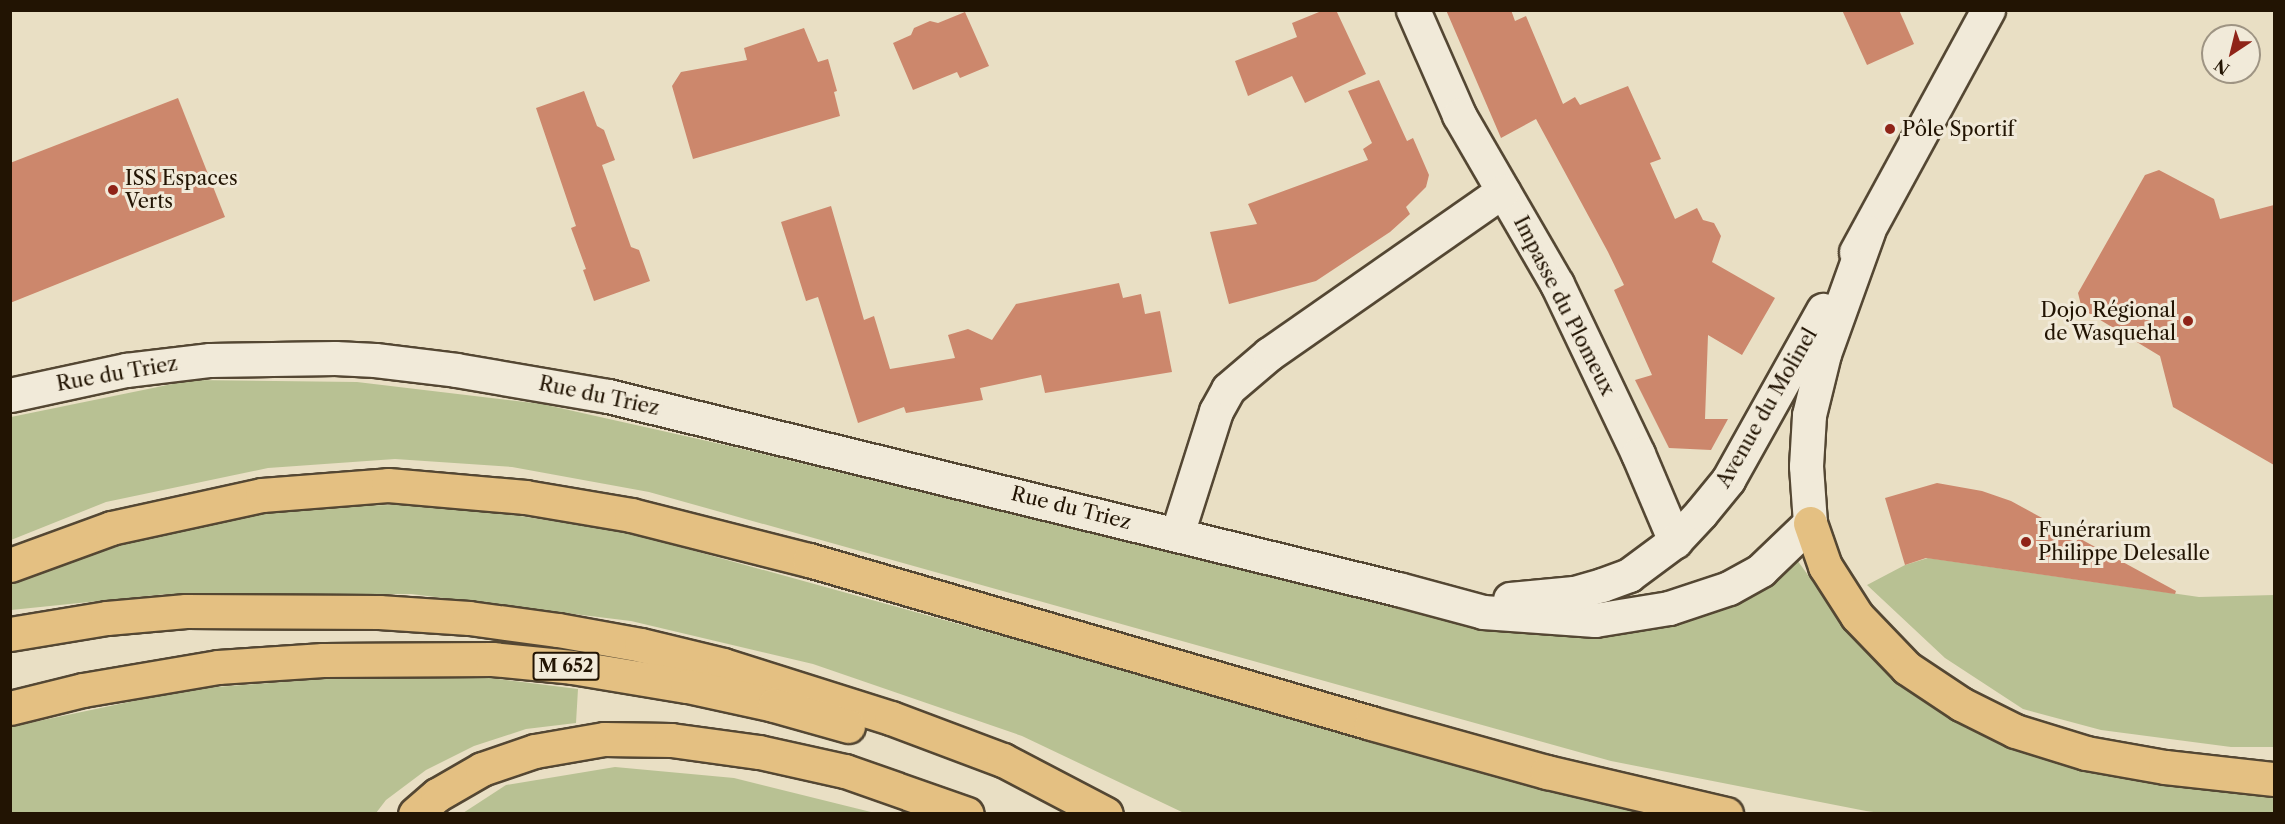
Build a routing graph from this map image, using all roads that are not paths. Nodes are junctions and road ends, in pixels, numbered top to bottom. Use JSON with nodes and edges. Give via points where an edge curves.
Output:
{"nodes":[{"id":1,"x":1413,"y":10,"type":"edge"},
{"id":2,"x":1988,"y":10,"type":"edge"},
{"id":3,"x":1503,"y":191,"type":"junction"},
{"id":4,"x":1868,"y":232,"type":"junction"},
{"id":5,"x":10,"y":395,"type":"edge"},
{"id":6,"x":1810,"y":523,"type":"junction"},
{"id":7,"x":1177,"y":534,"type":"junction"},
{"id":8,"x":1675,"y":541,"type":"junction"},
{"id":9,"x":10,"y":565,"type":"edge"},
{"id":10,"x":1398,"y":589,"type":"junction"},
{"id":11,"x":10,"y":634,"type":"edge"},
{"id":12,"x":10,"y":708,"type":"edge"},
{"id":13,"x":2274,"y":779,"type":"edge"},
{"id":14,"x":415,"y":813,"type":"edge"},
{"id":15,"x":967,"y":813,"type":"edge"},
{"id":16,"x":1106,"y":813,"type":"edge"},
{"id":17,"x":1726,"y":813,"type":"edge"}],
"edges":[{"from":1,"to":3,"type":"street","name":"Impasse du Plomeux","via":[[1459,116]]},
{"from":2,"to":4,"type":"street","name":"Avenue du Molinel"},
{"from":3,"to":7,"type":"street","via":[[1269,354],[1228,389],[1216,411]]},
{"from":3,"to":8,"type":"street","name":"Impasse du Plomeux","via":[[1557,284]]},
{"from":4,"to":6,"type":"street","name":"Avenue du Molinel","via":[[1827,344],[1809,415],[1806,466]]},
{"from":4,"to":8,"type":"street","name":"Avenue du Molinel","via":[[1728,480]]},
{"from":5,"to":7,"type":"street","name":"Rue du Triez","via":[[174,363],[287,358],[396,362],[608,396]]},
{"from":6,"to":10,"type":"street","name":"Rue du Triez","via":[[1761,570],[1729,588],[1669,608],[1634,614],[1595,620],[1515,616]]},
{"from":6,"to":13,"type":"highway","via":[[1825,566],[1857,616],[1907,668],[1961,705],[2015,731],[2086,753],[2165,767]]},
{"from":7,"to":10,"type":"street","name":"Rue du Triez"},
{"from":8,"to":10,"type":"street","name":"Avenue du Molinel","via":[[1629,575],[1574,593],[1508,599]]},
{"from":9,"to":17,"type":"highway","via":[[111,528],[262,495],[388,485],[525,497],[631,515],[809,560],[1418,736],[1577,779]]},
{"from":11,"to":16,"type":"highway","via":[[107,618],[198,610],[379,612],[469,618],[558,630],[641,645],[832,698],[1003,760]]},
{"from":12,"to":16,"type":"highway","number":"M 652","via":[[83,690],[218,667],[374,659],[531,662],[632,676],[774,705],[947,757]]},
{"from":14,"to":15,"type":"highway","via":[[437,795],[482,770],[535,751],[604,739],[671,740],[759,752],[845,771]]}]}
